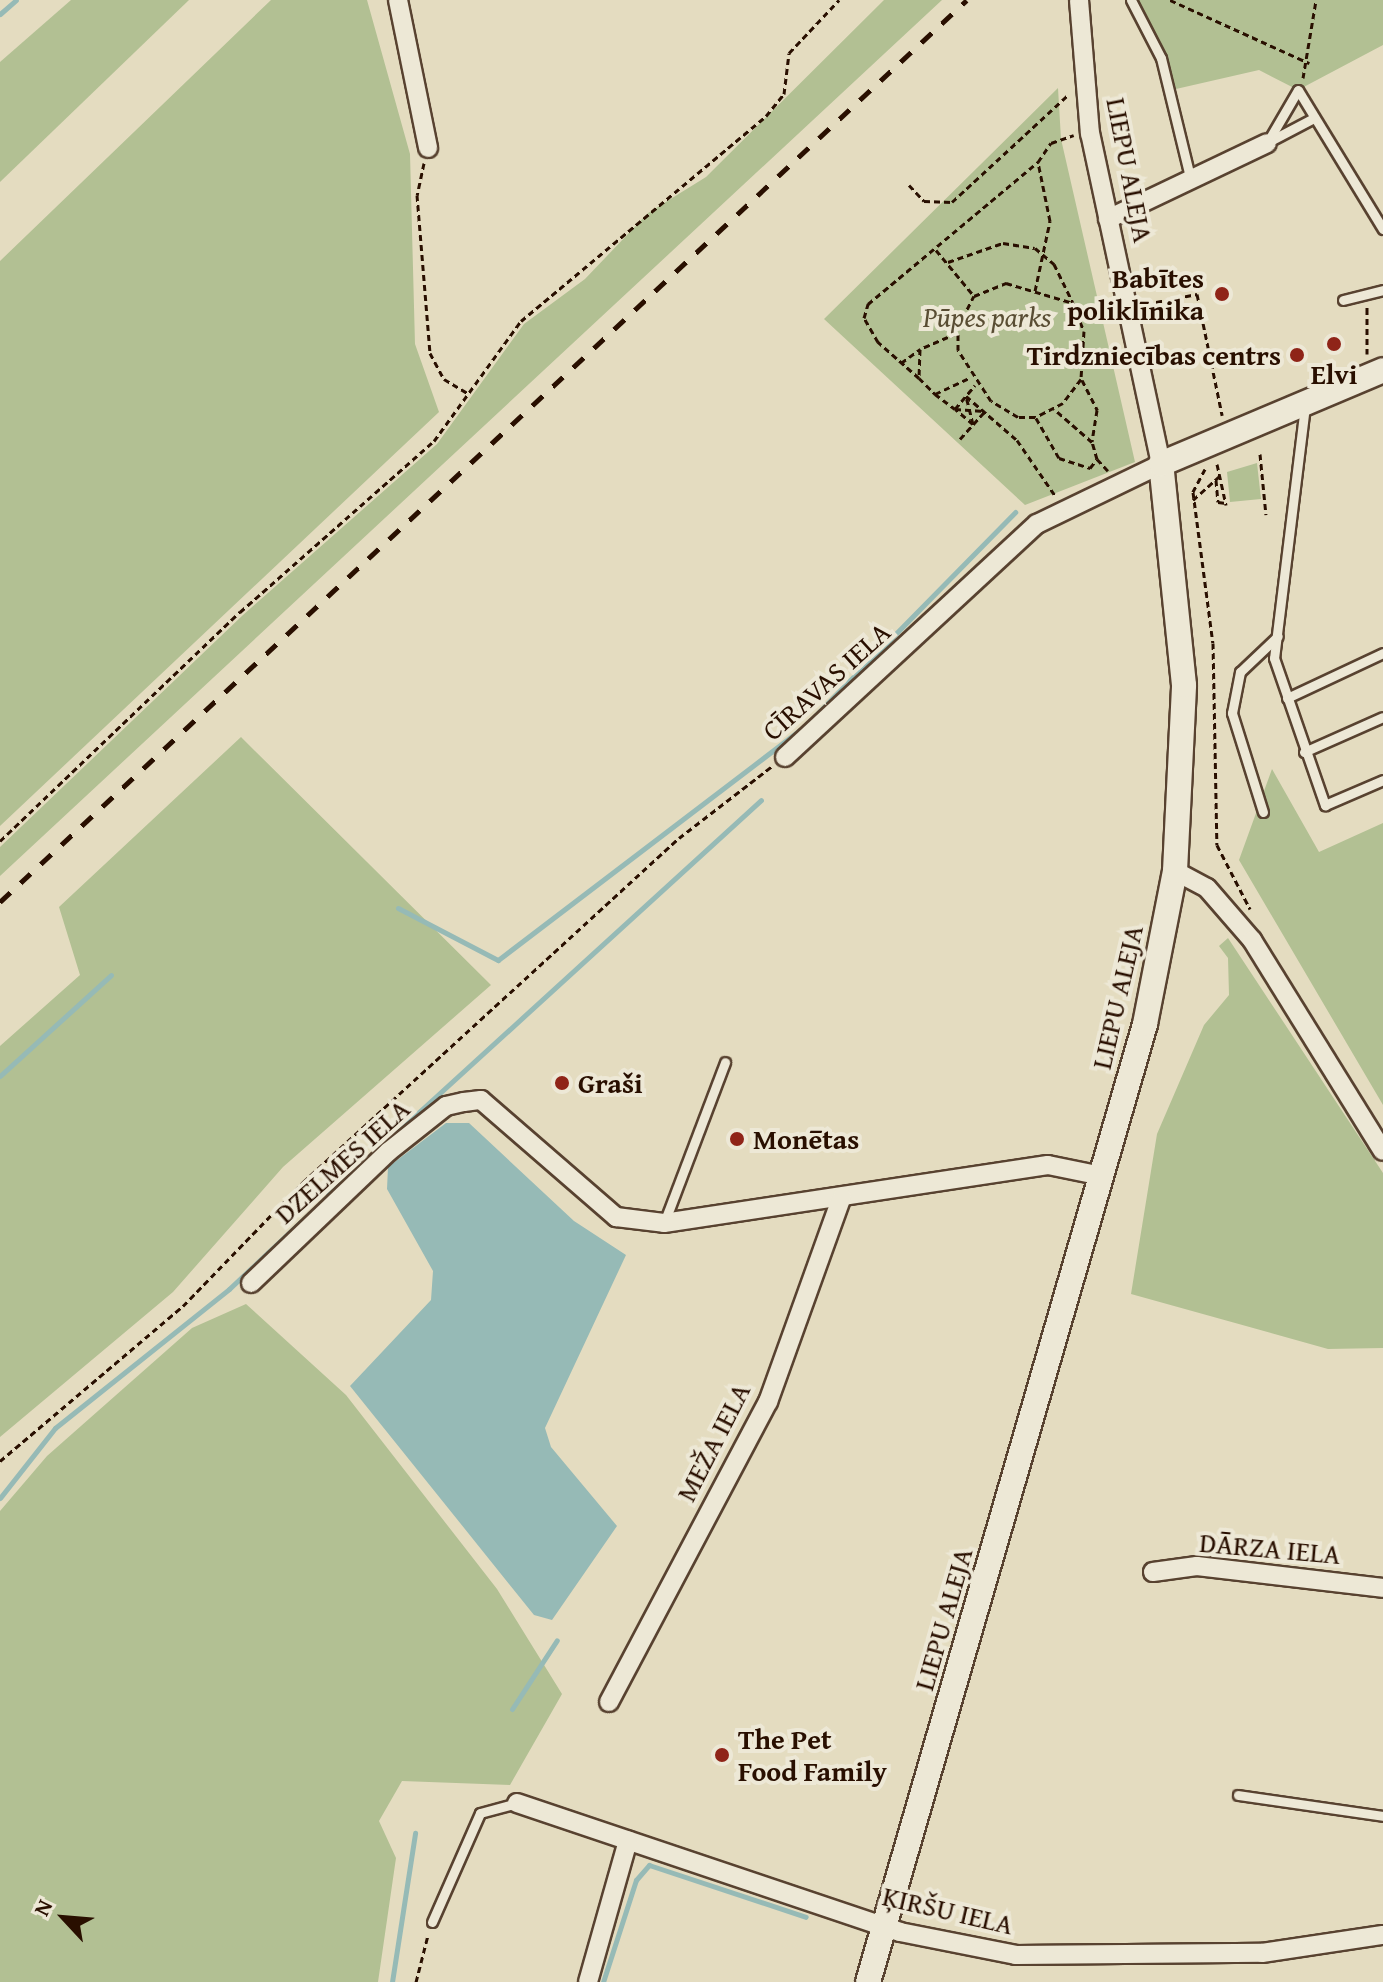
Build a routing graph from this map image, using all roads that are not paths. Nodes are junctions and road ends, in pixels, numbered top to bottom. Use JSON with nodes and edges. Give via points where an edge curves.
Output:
{"nodes":[{"id":1,"x":398,"y":0,"type":"edge"},
{"id":2,"x":1079,"y":0,"type":"edge"},
{"id":3,"x":1131,"y":0,"type":"edge"},
{"id":4,"x":1314,"y":118,"type":"junction"},
{"id":5,"x":1267,"y":143,"type":"junction"},
{"id":6,"x":428,"y":148,"type":"road end"},
{"id":7,"x":1191,"y":181,"type":"junction"},
{"id":8,"x":1108,"y":219,"type":"junction"},
{"id":9,"x":1383,"y":229,"type":"edge"},
{"id":10,"x":1383,"y":290,"type":"edge"},
{"id":11,"x":1343,"y":300,"type":"dead end"},
{"id":12,"x":1378,"y":367,"type":"edge"},
{"id":13,"x":1305,"y":402,"type":"junction"},
{"id":14,"x":1161,"y":464,"type":"junction"},
{"id":15,"x":1278,"y":636,"type":"junction"},
{"id":16,"x":1383,"y":653,"type":"edge"},
{"id":17,"x":1287,"y":698,"type":"junction"},
{"id":18,"x":1383,"y":717,"type":"edge"},
{"id":19,"x":1304,"y":752,"type":"junction"},
{"id":20,"x":785,"y":757,"type":"road end"},
{"id":21,"x":1383,"y":780,"type":"edge"},
{"id":22,"x":1263,"y":812,"type":"dead end"},
{"id":23,"x":1175,"y":871,"type":"junction"},
{"id":24,"x":725,"y":1062,"type":"dead end"},
{"id":25,"x":1383,"y":1151,"type":"edge"},
{"id":26,"x":1102,"y":1176,"type":"junction"},
{"id":27,"x":842,"y":1197,"type":"junction"},
{"id":28,"x":664,"y":1223,"type":"junction"},
{"id":29,"x":251,"y":1283,"type":"dead end"},
{"id":30,"x":1153,"y":1572,"type":"dead end"},
{"id":31,"x":1383,"y":1588,"type":"edge"},
{"id":32,"x":609,"y":1702,"type":"dead end"},
{"id":33,"x":1238,"y":1795,"type":"dead end"},
{"id":34,"x":517,"y":1803,"type":"joint"},
{"id":35,"x":1383,"y":1816,"type":"edge"},
{"id":36,"x":628,"y":1841,"type":"junction"},
{"id":37,"x":432,"y":1922,"type":"road end"},
{"id":38,"x":886,"y":1926,"type":"junction"},
{"id":39,"x":1383,"y":1935,"type":"edge"},
{"id":40,"x":588,"y":1982,"type":"edge"},
{"id":41,"x":868,"y":1982,"type":"edge"}],
"edges":[{"from":1,"to":6,"type":"street"},
{"from":2,"to":8,"type":"street","name":"LIEPU ALEJA","via":[[1083,86]]},
{"from":3,"to":7,"type":"lane","via":[[1161,58]]},
{"from":4,"to":5,"type":"lane"},
{"from":4,"to":5,"type":"lane","via":[[1298,90]]},
{"from":4,"to":9,"type":"lane"},
{"from":5,"to":7,"type":"street"},
{"from":7,"to":8,"type":"street"},
{"from":8,"to":14,"type":"street","name":"LIEPU ALEJA"},
{"from":10,"to":11,"type":"lane"},
{"from":12,"to":13,"type":"street"},
{"from":13,"to":14,"type":"street"},
{"from":13,"to":15,"type":"lane"},
{"from":14,"to":20,"type":"street","name":"CĪRAVAS IELA","via":[[1037,524]]},
{"from":14,"to":23,"type":"street","name":"LIEPU ALEJA","via":[[1184,685]]},
{"from":15,"to":17,"type":"lane","via":[[1274,658]]},
{"from":15,"to":22,"type":"lane","via":[[1240,672],[1232,713]]},
{"from":16,"to":17,"type":"lane"},
{"from":17,"to":19,"type":"lane"},
{"from":18,"to":19,"type":"lane"},
{"from":19,"to":21,"type":"lane","via":[[1325,805]]},
{"from":23,"to":25,"type":"street","via":[[1207,888],[1252,940]]},
{"from":23,"to":26,"type":"street","name":"LIEPU ALEJA","via":[[1145,1024]]},
{"from":24,"to":28,"type":"lane"},
{"from":26,"to":27,"type":"street","name":"DZELMES IELA","via":[[1048,1165]]},
{"from":26,"to":38,"type":"street","name":"LIEPU ALEJA"},
{"from":27,"to":28,"type":"street","name":"DZELMES IELA"},
{"from":27,"to":32,"type":"street","name":"MEŽA IELA","via":[[768,1402]]},
{"from":28,"to":29,"type":"street","name":"DZELMES IELA","via":[[616,1217],[481,1100],[446,1106]]},
{"from":30,"to":31,"type":"street","name":"DĀRZA IELA","via":[[1197,1566]]},
{"from":33,"to":35,"type":"lane"},
{"from":34,"to":36,"type":"street","name":"ĶIRŠU IELA"},
{"from":34,"to":37,"type":"lane","via":[[480,1813]]},
{"from":36,"to":38,"type":"street","name":"ĶIRŠU IELA"},
{"from":36,"to":40,"type":"street"},
{"from":38,"to":39,"type":"street","name":"ĶIRŠU IELA","via":[[1016,1955],[1262,1953]]},
{"from":38,"to":41,"type":"street","name":"LIEPU ALEJA"}]}
